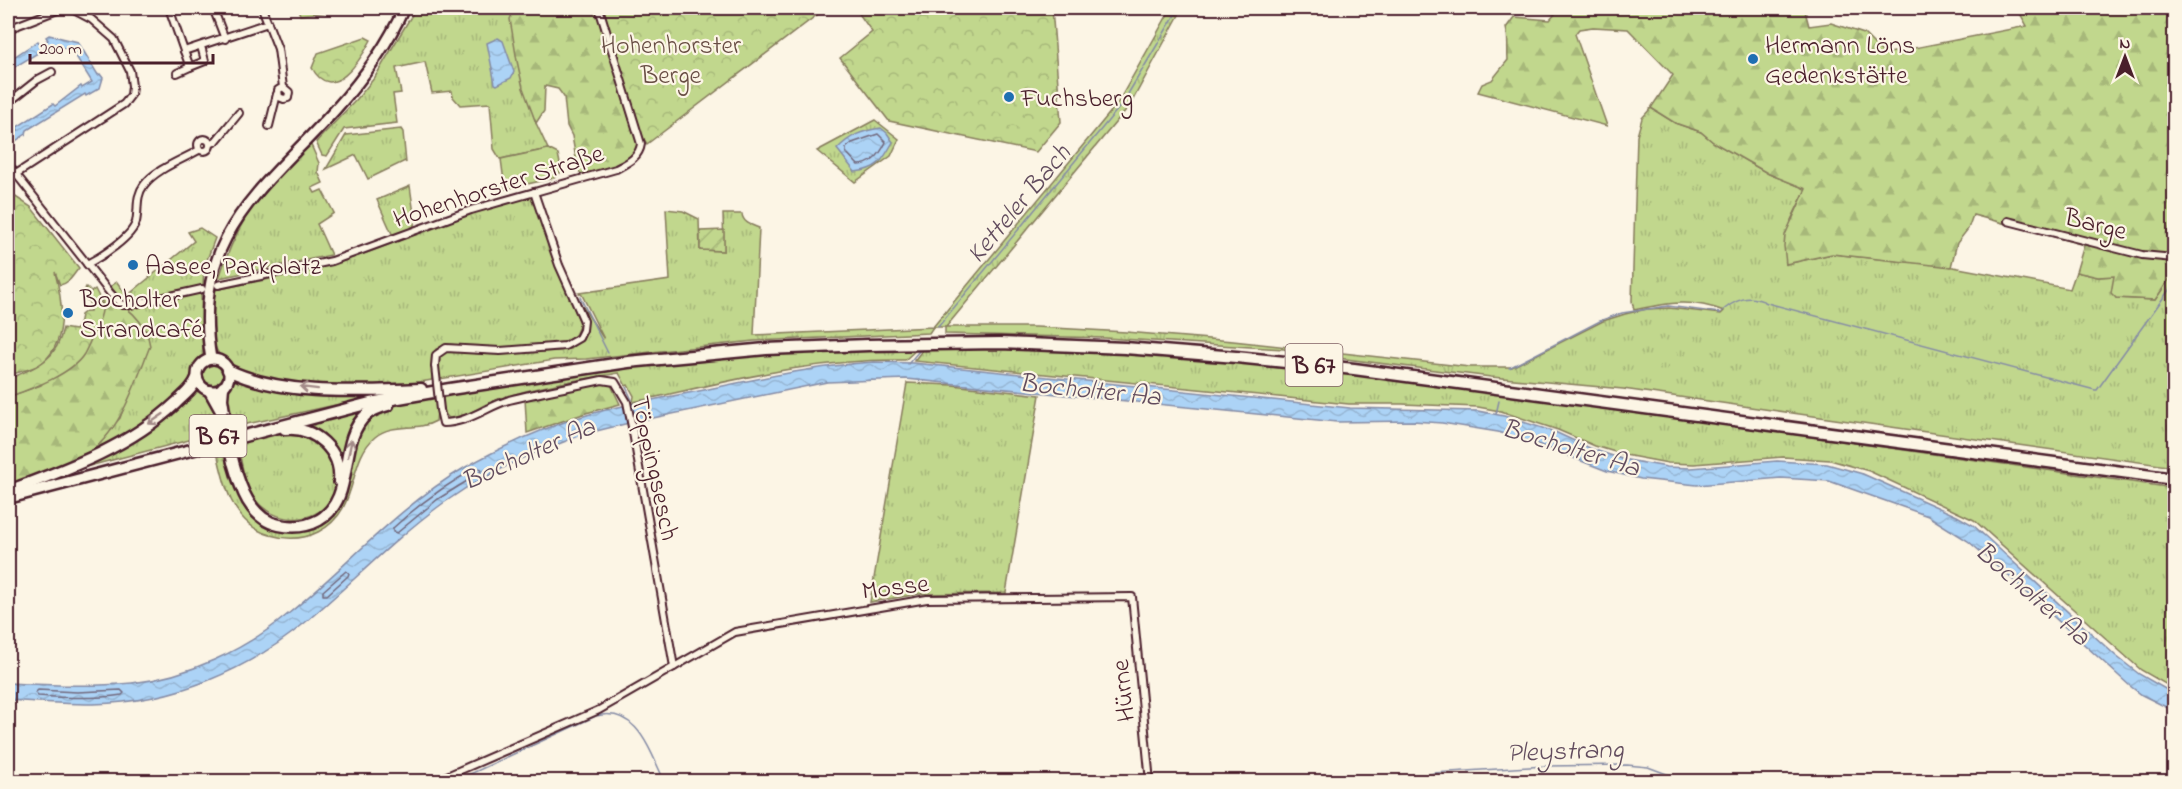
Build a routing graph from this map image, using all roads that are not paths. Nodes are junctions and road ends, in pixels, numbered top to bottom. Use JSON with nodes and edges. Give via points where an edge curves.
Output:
{"nodes":[{"id":1,"x":170,"y":8,"type":"edge"},
{"id":2,"x":213,"y":8,"type":"edge"},
{"id":3,"x":262,"y":8,"type":"edge"},
{"id":4,"x":404,"y":8,"type":"edge"},
{"id":5,"x":599,"y":8,"type":"edge"},
{"id":6,"x":268,"y":23,"type":"junction"},
{"id":7,"x":8,"y":28,"type":"edge"},
{"id":8,"x":225,"y":39,"type":"junction"},
{"id":9,"x":201,"y":46,"type":"junction"},
{"id":10,"x":184,"y":51,"type":"junction"},
{"id":11,"x":190,"y":67,"type":"junction"},
{"id":12,"x":52,"y":72,"type":"dead end"},
{"id":13,"x":177,"y":73,"type":"dead end"},
{"id":14,"x":283,"y":87,"type":"junction"},
{"id":15,"x":278,"y":93,"type":"junction"},
{"id":16,"x":8,"y":103,"type":"edge"},
{"id":17,"x":239,"y":113,"type":"dead end"},
{"id":18,"x":269,"y":126,"type":"dead end"},
{"id":19,"x":8,"y":164,"type":"edge"},
{"id":20,"x":16,"y":174,"type":"junction"},
{"id":21,"x":534,"y":192,"type":"junction"},
{"id":22,"x":2008,"y":221,"type":"dead end"},
{"id":23,"x":2175,"y":258,"type":"edge"},
{"id":24,"x":87,"y":264,"type":"junction"},
{"id":25,"x":218,"y":285,"type":"dead end"},
{"id":26,"x":202,"y":289,"type":"dead end"},
{"id":27,"x":211,"y":359,"type":"junction"},
{"id":28,"x":228,"y":370,"type":"junction"},
{"id":29,"x":197,"y":378,"type":"junction"},
{"id":30,"x":223,"y":387,"type":"junction"},
{"id":31,"x":430,"y":388,"type":"junction"},
{"id":32,"x":450,"y":389,"type":"junction"},
{"id":33,"x":210,"y":391,"type":"junction"},
{"id":34,"x":223,"y":413,"type":"junction"},
{"id":35,"x":237,"y":437,"type":"junction"},
{"id":36,"x":235,"y":461,"type":"junction"},
{"id":37,"x":2175,"y":473,"type":"edge"},
{"id":38,"x":2175,"y":478,"type":"edge"},
{"id":39,"x":8,"y":491,"type":"edge"},
{"id":40,"x":8,"y":498,"type":"edge"},
{"id":41,"x":1132,"y":597,"type":"joint"},
{"id":42,"x":674,"y":667,"type":"junction"},
{"id":43,"x":433,"y":782,"type":"edge"},
{"id":44,"x":1150,"y":782,"type":"edge"}],
"edges":[{"from":1,"to":10,"type":"street"},
{"from":2,"to":8,"type":"street"},
{"from":3,"to":6,"type":"street"},
{"from":4,"to":27,"type":"main road","via":[[369,66],[336,109],[256,191],[230,228],[214,267],[207,303]]},
{"from":5,"to":21,"type":"street","name":"Hohenhorster Straße","via":[[641,144],[639,153],[616,169]]},
{"from":6,"to":8,"type":"street"},
{"from":6,"to":14,"type":"street","via":[[278,49]]},
{"from":7,"to":20,"type":"street","via":[[60,9],[77,10],[118,45],[130,71],[132,87],[124,104]]},
{"from":8,"to":9,"type":"street"},
{"from":9,"to":10,"type":"street"},
{"from":9,"to":11,"type":"street","via":[[206,61]]},
{"from":10,"to":11,"type":"street"},
{"from":11,"to":13,"type":"street"},
{"from":12,"to":16,"type":"street"},
{"from":14,"to":15,"type":"street"},
{"from":14,"to":15,"type":"street","via":[[290,92],[288,98],[282,99]]},
{"from":15,"to":18,"type":"street"},
{"from":17,"to":24,"type":"street","via":[[216,141],[210,144],[200,140],[199,150],[148,181],[139,196],[131,231]]},
{"from":19,"to":20,"type":"street"},
{"from":20,"to":24,"type":"street"},
{"from":21,"to":25,"type":"street","name":"Hohenhorster Straße","via":[[471,210],[332,261]]},
{"from":21,"to":42,"type":"street","name":"Töppingsesch","bridge":true,"via":[[559,265],[584,321],[583,330],[579,338],[565,346],[500,351],[446,348],[436,355],[435,366],[442,423],[470,418],[509,400],[615,382],[627,402]]},
{"from":22,"to":23,"type":"street","name":"Barge","via":[[2142,255]]},
{"from":24,"to":26,"type":"street","via":[[122,305]]},
{"from":27,"to":28,"type":"main road","via":[[220,360]]},
{"from":27,"to":29,"type":"main road","via":[[201,363]]},
{"from":28,"to":30,"type":"main road"},
{"from":31,"to":28,"type":"highway","number":"B 67","one_way":true,"via":[[324,390],[264,382]]},
{"from":29,"to":33,"type":"main road"},
{"from":29,"to":39,"type":"highway","number":"B 67","one_way":true,"via":[[193,387],[165,413],[114,447]]},
{"from":30,"to":33,"type":"main road"},
{"from":30,"to":34,"type":"highway","number":"B 67"},
{"from":31,"to":37,"type":"highway","number":"B 67","via":[[597,361],[765,344],[1000,339],[1125,343],[1353,364]]},
{"from":31,"to":39,"type":"highway","number":"B 67","via":[[177,446]]},
{"from":32,"to":35,"type":"highway","number":"B 67","via":[[370,403]]},
{"from":36,"to":32,"type":"highway","number":"B 67","one_way":true,"via":[[244,494],[261,517],[286,526],[312,524],[332,508],[338,497],[352,438],[367,414]]},
{"from":32,"to":38,"type":"highway","number":"B 67","via":[[628,362],[766,349],[1000,343],[1125,348],[1354,369]]},
{"from":33,"to":34,"type":"highway","number":"B 67"},
{"from":34,"to":36,"type":"highway","number":"B 67","bridge":true},
{"from":35,"to":36,"type":"highway","number":"B 67","via":[[290,429],[316,436],[334,454],[338,488],[332,502],[309,520],[295,523],[272,519],[247,492]]},
{"from":35,"to":40,"type":"highway","number":"B 67"},
{"from":41,"to":42,"type":"street","name":"Mosse","via":[[927,600],[735,632]]},
{"from":41,"to":44,"type":"street","name":"Hürne"},
{"from":42,"to":43,"type":"street","via":[[599,710]]}]}
